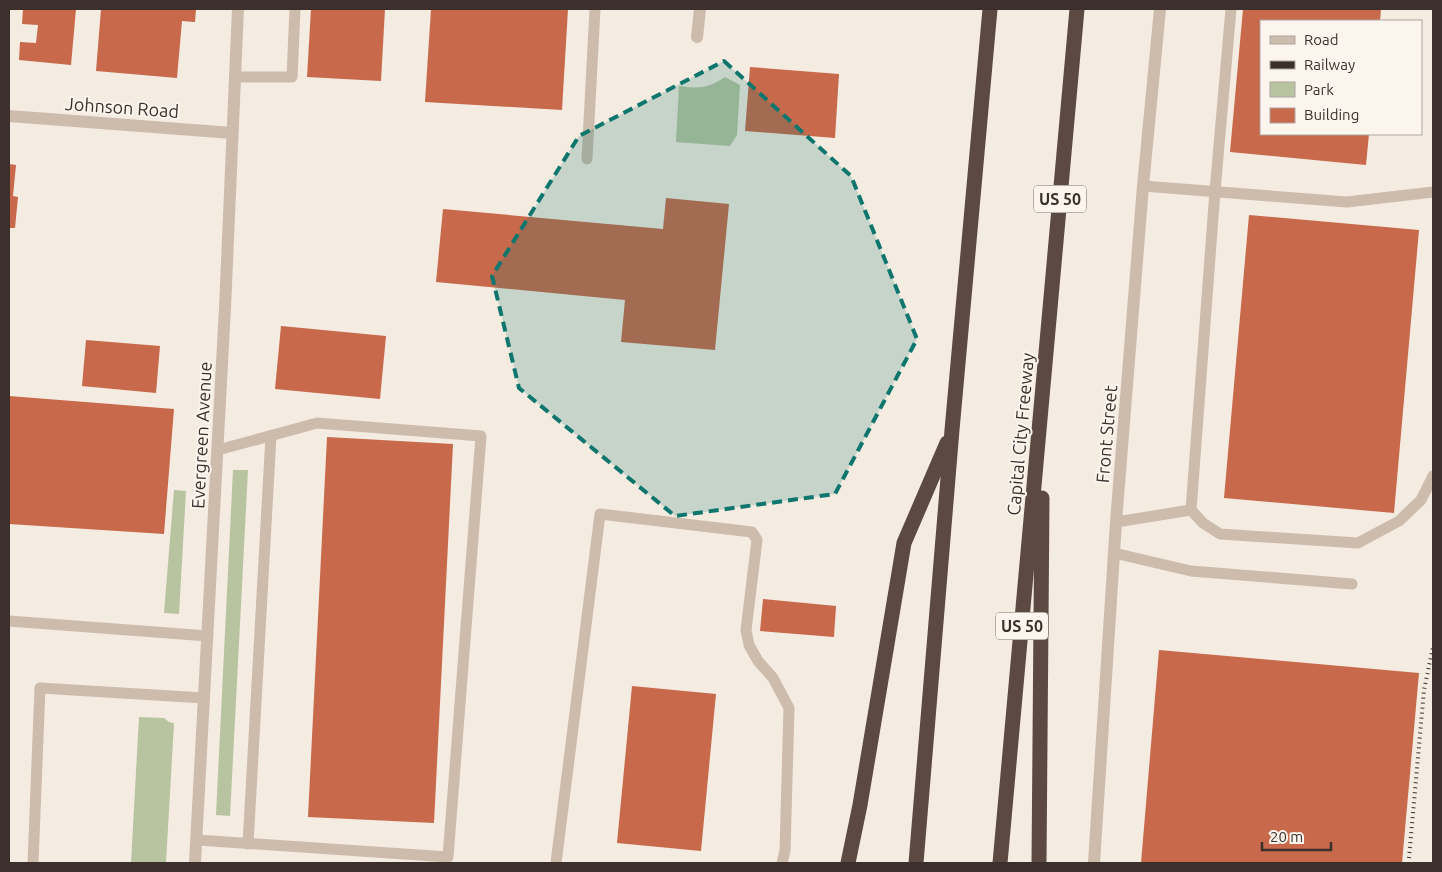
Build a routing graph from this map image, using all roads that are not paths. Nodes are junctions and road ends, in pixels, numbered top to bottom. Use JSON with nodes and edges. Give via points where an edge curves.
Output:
{"nodes":[{"id":1,"x":238,"y":9,"type":"edge"},
{"id":2,"x":295,"y":9,"type":"edge"},
{"id":3,"x":595,"y":9,"type":"edge"},
{"id":4,"x":700,"y":9,"type":"edge"},
{"id":5,"x":990,"y":9,"type":"edge"},
{"id":6,"x":1077,"y":9,"type":"edge"},
{"id":7,"x":1160,"y":9,"type":"edge"},
{"id":8,"x":1231,"y":9,"type":"edge"},
{"id":9,"x":697,"y":37,"type":"dead end"},
{"id":10,"x":235,"y":77,"type":"junction"},
{"id":11,"x":9,"y":116,"type":"edge"},
{"id":12,"x":232,"y":133,"type":"junction"},
{"id":13,"x":587,"y":159,"type":"dead end"},
{"id":14,"x":1143,"y":186,"type":"junction"},
{"id":15,"x":1215,"y":191,"type":"junction"},
{"id":16,"x":1433,"y":192,"type":"edge"},
{"id":17,"x":1043,"y":389,"type":"junction"},
{"id":18,"x":952,"y":430,"type":"junction"},
{"id":19,"x":271,"y":436,"type":"junction"},
{"id":20,"x":218,"y":450,"type":"junction"},
{"id":21,"x":1433,"y":476,"type":"edge"},
{"id":22,"x":1191,"y":510,"type":"junction"},
{"id":23,"x":1116,"y":522,"type":"junction"},
{"id":24,"x":1114,"y":553,"type":"junction"},
{"id":25,"x":1352,"y":584,"type":"dead end"},
{"id":26,"x":9,"y":621,"type":"edge"},
{"id":27,"x":208,"y":636,"type":"junction"},
{"id":28,"x":204,"y":698,"type":"junction"},
{"id":29,"x":197,"y":840,"type":"junction"},
{"id":30,"x":248,"y":844,"type":"junction"},
{"id":31,"x":33,"y":863,"type":"edge"},
{"id":32,"x":195,"y":863,"type":"edge"},
{"id":33,"x":556,"y":863,"type":"edge"},
{"id":34,"x":782,"y":863,"type":"edge"},
{"id":35,"x":848,"y":863,"type":"edge"},
{"id":36,"x":916,"y":863,"type":"edge"},
{"id":37,"x":1000,"y":863,"type":"edge"},
{"id":38,"x":1039,"y":863,"type":"edge"},
{"id":39,"x":1094,"y":863,"type":"edge"}],
"edges":[{"from":1,"to":10,"type":"street","name":"Evergreen Avenue"},
{"from":2,"to":10,"type":"lane","via":[[292,77]]},
{"from":3,"to":13,"type":"lane"},
{"from":4,"to":9,"type":"street"},
{"from":5,"to":18,"type":"highway"},
{"from":6,"to":17,"type":"highway","name":"Capital City Freeway","number":"US 50"},
{"from":7,"to":14,"type":"street","name":"Front Street"},
{"from":8,"to":15,"type":"lane"},
{"from":10,"to":12,"type":"street","name":"Evergreen Avenue"},
{"from":11,"to":12,"type":"street","name":"Johnson Road"},
{"from":12,"to":20,"type":"street","name":"Evergreen Avenue"},
{"from":14,"to":15,"type":"lane"},
{"from":14,"to":23,"type":"street","name":"Front Street"},
{"from":15,"to":16,"type":"lane","via":[[1347,202]]},
{"from":15,"to":22,"type":"lane"},
{"from":17,"to":37,"type":"highway","name":"Capital City Freeway","number":"US 50"},
{"from":17,"to":38,"type":"highway"},
{"from":18,"to":35,"type":"highway","via":[[904,543]]},
{"from":18,"to":36,"type":"highway"},
{"from":19,"to":20,"type":"lane"},
{"from":19,"to":30,"type":"lane"},
{"from":19,"to":30,"type":"lane","via":[[317,423],[481,436],[448,857]]},
{"from":20,"to":27,"type":"street","name":"Evergreen Avenue"},
{"from":21,"to":22,"type":"lane","via":[[1421,500],[1398,521],[1358,543],[1220,534]]},
{"from":22,"to":23,"type":"lane"},
{"from":23,"to":24,"type":"street","name":"Front Street"},
{"from":24,"to":25,"type":"lane","via":[[1191,572]]},
{"from":24,"to":39,"type":"street","name":"Front Street"},
{"from":26,"to":27,"type":"lane"},
{"from":27,"to":28,"type":"street","name":"Evergreen Avenue"},
{"from":28,"to":29,"type":"street","name":"Evergreen Avenue"},
{"from":28,"to":31,"type":"lane","via":[[40,688]]},
{"from":29,"to":30,"type":"lane"},
{"from":29,"to":32,"type":"street","name":"Evergreen Avenue"},
{"from":33,"to":34,"type":"lane","via":[[600,514],[752,532],[757,540],[746,630],[749,645],[773,678],[789,708]]}]}
